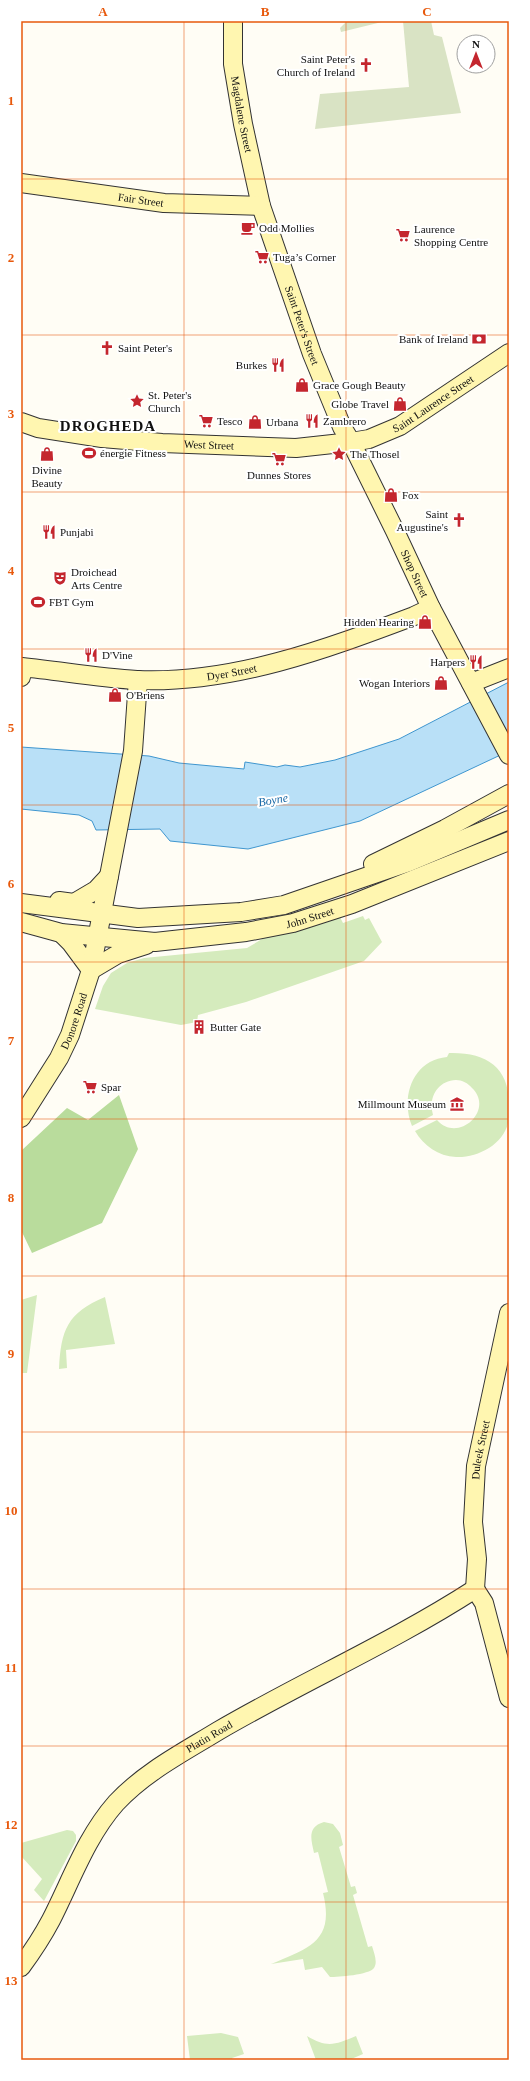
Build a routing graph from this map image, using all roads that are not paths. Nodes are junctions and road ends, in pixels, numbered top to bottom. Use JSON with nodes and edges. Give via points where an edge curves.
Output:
{"nodes":[{"id":1,"x":233,"y":21,"type":"edge"},
{"id":2,"x":21,"y":183,"type":"edge"},
{"id":3,"x":261,"y":206,"type":"junction"},
{"id":4,"x":509,"y":353,"type":"edge"},
{"id":5,"x":21,"y":422,"type":"edge"},
{"id":6,"x":351,"y":442,"type":"junction"},
{"id":7,"x":431,"y":608,"type":"junction"},
{"id":8,"x":509,"y":668,"type":"edge"},
{"id":9,"x":22,"y":672,"type":"edge"},
{"id":10,"x":138,"y":680,"type":"junction"},
{"id":11,"x":474,"y":687,"type":"junction"},
{"id":12,"x":509,"y":754,"type":"edge"},
{"id":13,"x":509,"y":794,"type":"edge"},
{"id":14,"x":509,"y":820,"type":"edge"},
{"id":15,"x":509,"y":841,"type":"edge"},
{"id":16,"x":109,"y":876,"type":"junction"},
{"id":17,"x":335,"y":889,"type":"junction"},
{"id":18,"x":21,"y":895,"type":"edge"},
{"id":19,"x":21,"y":903,"type":"edge"},
{"id":20,"x":102,"y":914,"type":"junction"},
{"id":21,"x":21,"y":922,"type":"edge"},
{"id":22,"x":61,"y":933,"type":"junction"},
{"id":23,"x":98,"y":937,"type":"junction"},
{"id":24,"x":155,"y":942,"type":"junction"},
{"id":25,"x":91,"y":970,"type":"junction"},
{"id":26,"x":21,"y":1118,"type":"edge"},
{"id":27,"x":509,"y":1313,"type":"edge"},
{"id":28,"x":475,"y":1589,"type":"junction"},
{"id":29,"x":509,"y":1698,"type":"edge"},
{"id":30,"x":21,"y":1967,"type":"edge"}],
"edges":[{"from":1,"to":3,"type":"main road","name":"Magdalene Street","via":[[233,64]]},
{"from":2,"to":3,"type":"main road","name":"Fair Street","via":[[164,203]]},
{"from":3,"to":6,"type":"main road","name":"Saint Peter's Street","via":[[312,354],[342,427]]},
{"from":4,"to":6,"type":"main road","name":"Saint Laurence Street","via":[[400,426],[369,439]]},
{"from":5,"to":6,"type":"main road","name":"West Street","via":[[38,428],[102,438],[162,443],[296,448]]},
{"from":6,"to":7,"type":"main road","name":"Shop Street"},
{"from":7,"to":10,"type":"main road","name":"Dyer Street","via":[[392,625],[302,656],[216,674]]},
{"from":7,"to":11,"type":"main road","name":"Shop Street"},
{"from":8,"to":11,"type":"main road"},
{"from":9,"to":10,"type":"main road","name":"Dyer Street"},
{"from":10,"to":16,"type":"main road","name":"Donore Road","via":[[132,754]]},
{"from":11,"to":12,"type":"main road","name":"Shop Street"},
{"from":13,"to":17,"type":"main road","via":[[445,829],[344,878]]},
{"from":14,"to":17,"type":"main road","name":"John Street","via":[[409,862]]},
{"from":15,"to":24,"type":"main road","name":"John Street","via":[[352,904],[293,923],[246,932]]},
{"from":16,"to":18,"type":"main road","via":[[96,890],[74,903]]},
{"from":16,"to":20,"type":"main road","name":"Donore Road"},
{"from":17,"to":20,"type":"main road","name":"John Street","via":[[284,905],[241,912],[138,918]]},
{"from":19,"to":20,"type":"main road","name":"John Street"},
{"from":20,"to":23,"type":"main road","name":"Donore Road"},
{"from":21,"to":22,"type":"main road","name":"John Street"},
{"from":22,"to":23,"type":"main road","name":"John Street"},
{"from":22,"to":25,"type":"main road"},
{"from":23,"to":24,"type":"main road","name":"John Street"},
{"from":23,"to":25,"type":"main road","name":"Donore Road"},
{"from":24,"to":25,"type":"main road","via":[[118,954]]},
{"from":25,"to":26,"type":"main road","name":"Donore Road","via":[[62,1052]]},
{"from":27,"to":28,"type":"main road","name":"Duleek Street","via":[[476,1466],[473,1522],[477,1559]]},
{"from":28,"to":29,"type":"main road","via":[[484,1603]]},
{"from":28,"to":30,"type":"main road","name":"Platin Road","via":[[326,1673],[273,1699],[171,1758],[134,1785],[115,1805],[82,1854],[49,1923]]}]}
